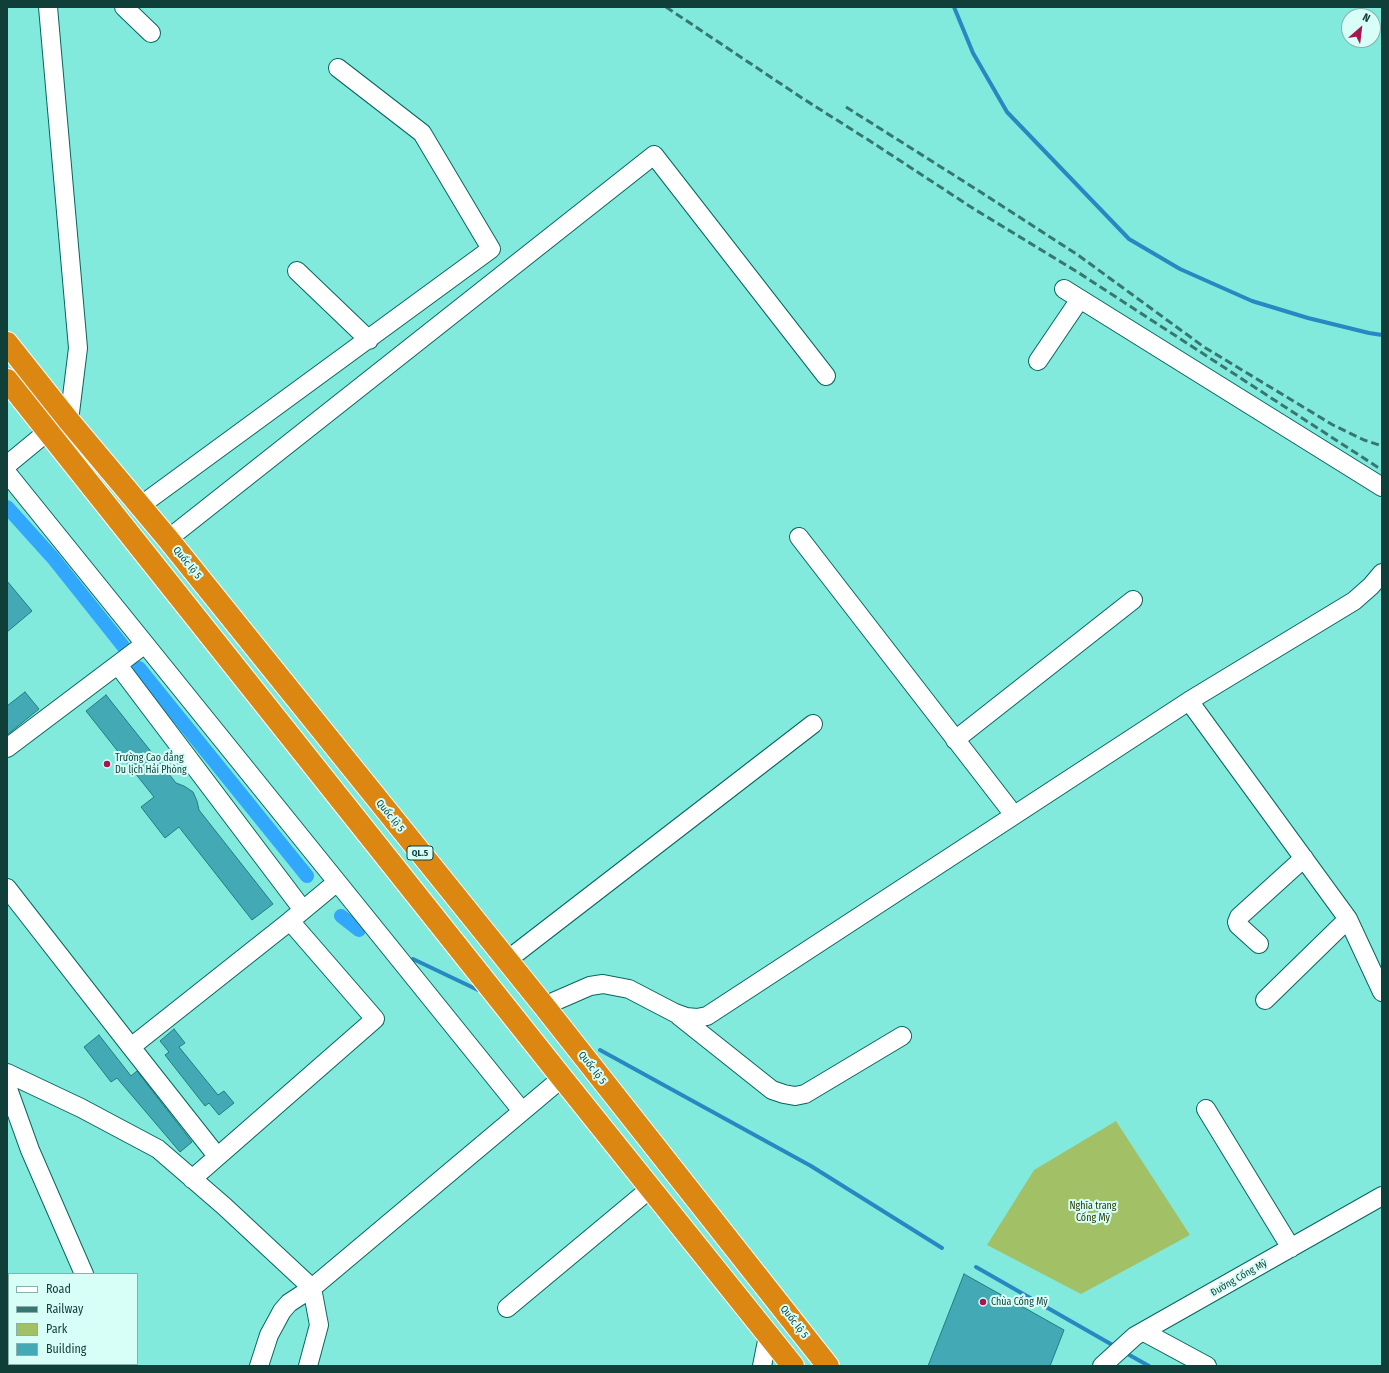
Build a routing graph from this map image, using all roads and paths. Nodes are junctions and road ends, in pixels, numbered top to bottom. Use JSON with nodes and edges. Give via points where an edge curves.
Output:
{"nodes":[{"id":1,"x":48,"y":7,"type":"edge"},
{"id":2,"x":124,"y":7,"type":"edge"},
{"id":3,"x":151,"y":33,"type":"dead end"},
{"id":4,"x":338,"y":68,"type":"dead end"},
{"id":5,"x":298,"y":271,"type":"dead end"},
{"id":6,"x":1064,"y":289,"type":"dead end"},
{"id":7,"x":1080,"y":299,"type":"junction"},
{"id":8,"x":369,"y":340,"type":"junction"},
{"id":9,"x":7,"y":343,"type":"edge"},
{"id":10,"x":1038,"y":361,"type":"dead end"},
{"id":11,"x":826,"y":376,"type":"dead end"},
{"id":12,"x":7,"y":380,"type":"edge"},
{"id":13,"x":69,"y":421,"type":"junction"},
{"id":14,"x":47,"y":432,"type":"junction"},
{"id":15,"x":7,"y":465,"type":"edge"},
{"id":16,"x":7,"y":473,"type":"edge"},
{"id":17,"x":1382,"y":487,"type":"edge"},
{"id":18,"x":140,"y":506,"type":"junction"},
{"id":19,"x":799,"y":537,"type":"dead end"},
{"id":20,"x":168,"y":539,"type":"junction"},
{"id":21,"x":1382,"y":573,"type":"edge"},
{"id":22,"x":1133,"y":600,"type":"dead end"},
{"id":23,"x":145,"y":644,"type":"junction"},
{"id":24,"x":118,"y":665,"type":"junction"},
{"id":25,"x":1189,"y":701,"type":"junction"},
{"id":26,"x":813,"y":724,"type":"dead end"},
{"id":27,"x":955,"y":740,"type":"junction"},
{"id":28,"x":7,"y":748,"type":"edge"},
{"id":29,"x":1014,"y":815,"type":"junction"},
{"id":30,"x":1304,"y":858,"type":"junction"},
{"id":31,"x":337,"y":882,"type":"junction"},
{"id":32,"x":7,"y":888,"type":"edge"},
{"id":33,"x":297,"y":916,"type":"junction"},
{"id":34,"x":1348,"y":919,"type":"junction"},
{"id":35,"x":1259,"y":944,"type":"dead end"},
{"id":36,"x":506,"y":961,"type":"junction"},
{"id":37,"x":1382,"y":992,"type":"edge"},
{"id":38,"x":1265,"y":1000,"type":"dead end"},
{"id":39,"x":544,"y":1006,"type":"junction"},
{"id":40,"x":675,"y":1013,"type":"junction"},
{"id":41,"x":902,"y":1036,"type":"dead end"},
{"id":42,"x":131,"y":1047,"type":"junction"},
{"id":43,"x":7,"y":1073,"type":"edge"},
{"id":44,"x":562,"y":1078,"type":"junction"},
{"id":45,"x":7,"y":1086,"type":"edge"},
{"id":46,"x":1206,"y":1109,"type":"dead end"},
{"id":47,"x":522,"y":1111,"type":"junction"},
{"id":48,"x":217,"y":1156,"type":"junction"},
{"id":49,"x":192,"y":1179,"type":"junction"},
{"id":50,"x":651,"y":1188,"type":"junction"},
{"id":51,"x":1382,"y":1196,"type":"edge"},
{"id":52,"x":1292,"y":1248,"type":"junction"},
{"id":53,"x":84,"y":1273,"type":"edge"},
{"id":54,"x":312,"y":1288,"type":"junction"},
{"id":55,"x":507,"y":1308,"type":"dead end"},
{"id":56,"x":1140,"y":1334,"type":"junction"},
{"id":57,"x":768,"y":1336,"type":"junction"},
{"id":58,"x":1103,"y":1365,"type":"edge"},
{"id":59,"x":259,"y":1366,"type":"edge"},
{"id":60,"x":308,"y":1366,"type":"edge"},
{"id":61,"x":762,"y":1366,"type":"edge"},
{"id":62,"x":793,"y":1366,"type":"edge"},
{"id":63,"x":828,"y":1366,"type":"edge"},
{"id":64,"x":1207,"y":1366,"type":"edge"}],
"edges":[{"from":1,"to":13,"type":"street","via":[[78,348]]},
{"from":2,"to":3,"type":"street"},
{"from":4,"to":8,"type":"street","via":[[422,133],[491,249]]},
{"from":5,"to":8,"type":"street"},
{"from":6,"to":7,"type":"street"},
{"from":7,"to":10,"type":"street"},
{"from":7,"to":17,"type":"street"},
{"from":8,"to":18,"type":"street"},
{"from":9,"to":13,"type":"highway","name":"Quốc lộ 5","number":"QL.5"},
{"from":11,"to":20,"type":"street","via":[[654,155]]},
{"from":12,"to":14,"type":"highway","number":"QL.5"},
{"from":13,"to":18,"type":"highway","name":"Quốc lộ 5","number":"QL.5"},
{"from":14,"to":15,"type":"street"},
{"from":14,"to":44,"type":"highway","number":"QL.5"},
{"from":16,"to":23,"type":"street"},
{"from":18,"to":20,"type":"highway","name":"Quốc lộ 5","number":"QL.5"},
{"from":19,"to":27,"type":"street"},
{"from":20,"to":36,"type":"highway","name":"Quốc lộ 5","number":"QL.5"},
{"from":21,"to":25,"type":"street","via":[[1354,601]]},
{"from":22,"to":27,"type":"street"},
{"from":23,"to":24,"type":"street"},
{"from":23,"to":31,"type":"street"},
{"from":24,"to":28,"type":"street"},
{"from":24,"to":33,"type":"street"},
{"from":25,"to":29,"type":"street"},
{"from":25,"to":30,"type":"street"},
{"from":26,"to":36,"type":"street"},
{"from":27,"to":29,"type":"street"},
{"from":29,"to":40,"type":"street","via":[[707,1016],[686,1017]]},
{"from":30,"to":34,"type":"street"},
{"from":30,"to":35,"type":"street","via":[[1239,917],[1238,925]]},
{"from":31,"to":33,"type":"street"},
{"from":31,"to":47,"type":"street"},
{"from":32,"to":42,"type":"street"},
{"from":33,"to":42,"type":"street"},
{"from":33,"to":48,"type":"street","via":[[375,1020]]},
{"from":34,"to":37,"type":"street"},
{"from":34,"to":38,"type":"street"},
{"from":36,"to":39,"type":"highway","name":"Quốc lộ 5","number":"QL.5"},
{"from":39,"to":40,"type":"street","via":[[590,986],[603,984],[629,989]]},
{"from":39,"to":63,"type":"highway","name":"Quốc lộ 5","number":"QL.5"},
{"from":40,"to":41,"type":"street","via":[[772,1090],[795,1096],[805,1094]]},
{"from":42,"to":48,"type":"street"},
{"from":43,"to":49,"type":"street","via":[[81,1108],[158,1149]]},
{"from":44,"to":47,"type":"street"},
{"from":44,"to":50,"type":"highway","number":"QL.5"},
{"from":45,"to":53,"type":"street","via":[[30,1150]]},
{"from":46,"to":52,"type":"street"},
{"from":47,"to":54,"type":"street"},
{"from":48,"to":49,"type":"street"},
{"from":49,"to":54,"type":"street"},
{"from":50,"to":55,"type":"street"},
{"from":50,"to":57,"type":"highway","number":"QL.5"},
{"from":51,"to":52,"type":"street","name":"Đường Cống Mỹ"},
{"from":52,"to":56,"type":"street","name":"Đường Cống Mỹ"},
{"from":54,"to":59,"type":"street","via":[[289,1303],[282,1311],[269,1335]]},
{"from":54,"to":60,"type":"street","via":[[319,1324]]},
{"from":56,"to":58,"type":"street","name":"Đường Cống Mỹ"},
{"from":56,"to":64,"type":"street"},
{"from":57,"to":61,"type":"street"},
{"from":57,"to":62,"type":"highway","number":"QL.5"}]}
